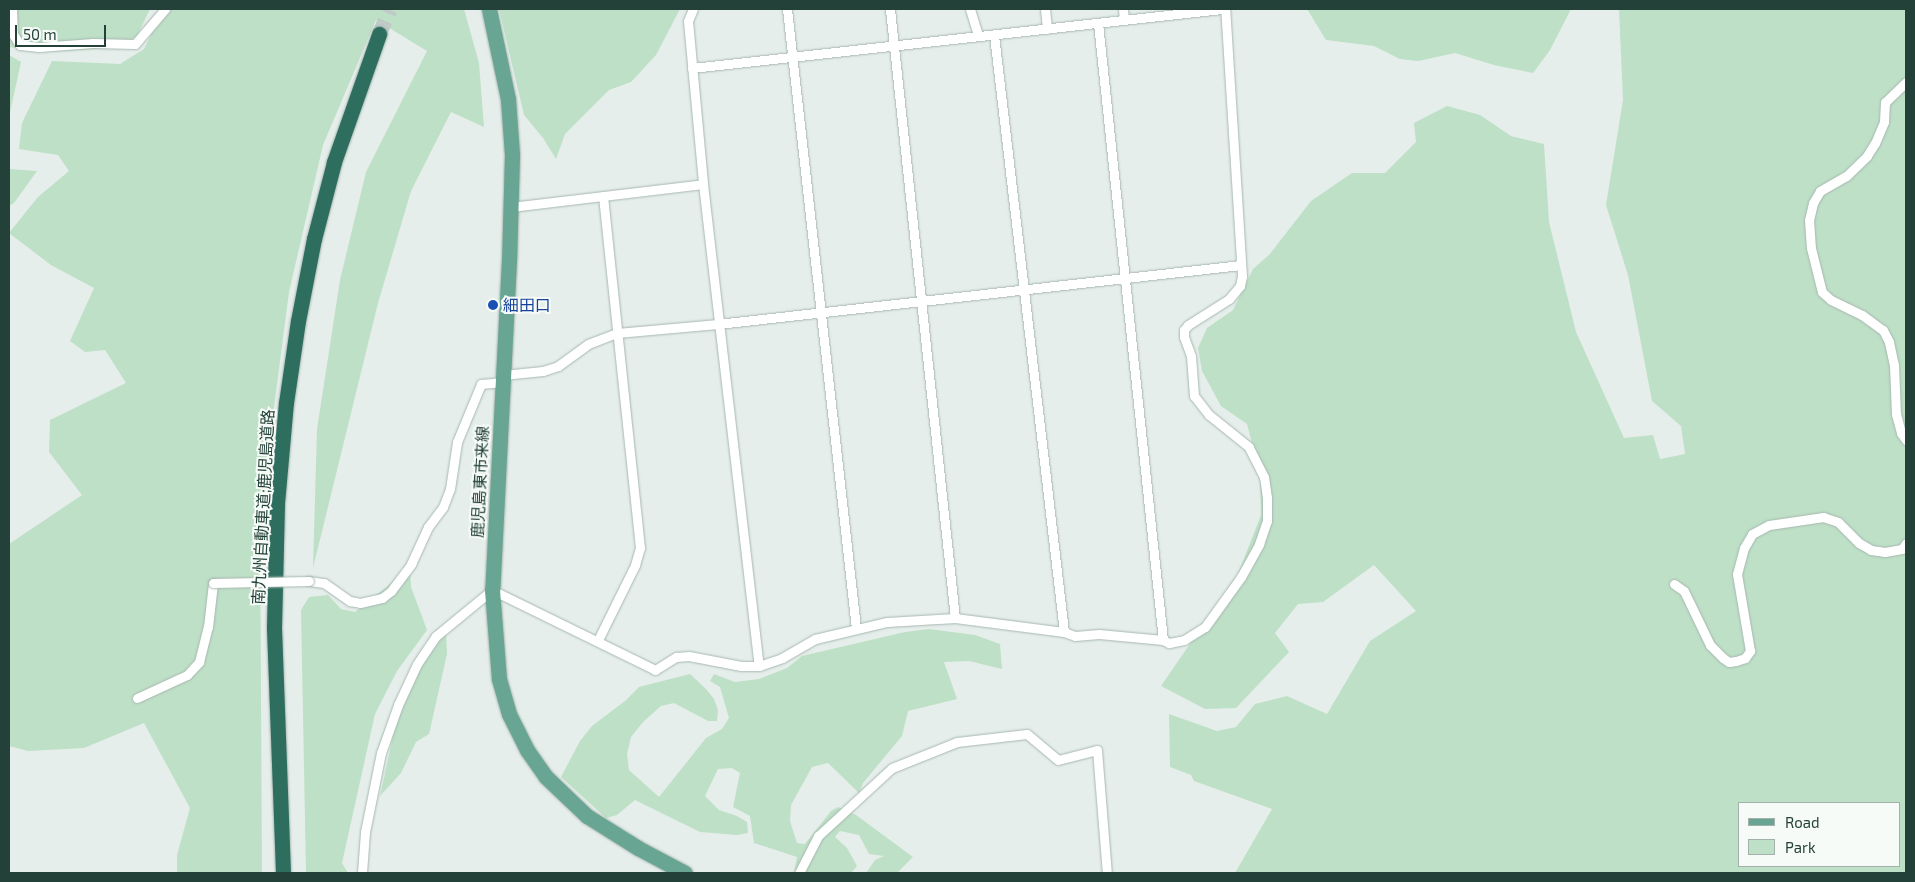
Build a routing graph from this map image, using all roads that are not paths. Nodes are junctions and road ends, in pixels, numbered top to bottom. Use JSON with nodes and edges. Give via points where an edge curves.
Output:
{"nodes":[{"id":1,"x":12,"y":9,"type":"edge"},
{"id":2,"x":165,"y":9,"type":"edge"},
{"id":3,"x":488,"y":9,"type":"edge"},
{"id":4,"x":693,"y":9,"type":"edge"},
{"id":5,"x":787,"y":9,"type":"edge"},
{"id":6,"x":890,"y":9,"type":"edge"},
{"id":7,"x":970,"y":9,"type":"edge"},
{"id":8,"x":1045,"y":9,"type":"edge"},
{"id":9,"x":1123,"y":9,"type":"edge"},
{"id":10,"x":1223,"y":9,"type":"edge"},
{"id":11,"x":1124,"y":20,"type":"junction"},
{"id":12,"x":1098,"y":23,"type":"junction"},
{"id":13,"x":1047,"y":28,"type":"junction"},
{"id":14,"x":379,"y":34,"type":"tunnel mouth"},
{"id":15,"x":994,"y":35,"type":"junction"},
{"id":16,"x":978,"y":36,"type":"junction"},
{"id":17,"x":894,"y":46,"type":"junction"},
{"id":18,"x":792,"y":57,"type":"junction"},
{"id":19,"x":692,"y":68,"type":"junction"},
{"id":20,"x":1906,"y":82,"type":"edge"},
{"id":21,"x":703,"y":184,"type":"junction"},
{"id":22,"x":603,"y":196,"type":"junction"},
{"id":23,"x":511,"y":207,"type":"junction"},
{"id":24,"x":1241,"y":265,"type":"junction"},
{"id":25,"x":1125,"y":277,"type":"junction"},
{"id":26,"x":1023,"y":289,"type":"junction"},
{"id":27,"x":922,"y":300,"type":"junction"},
{"id":28,"x":819,"y":312,"type":"junction"},
{"id":29,"x":718,"y":324,"type":"junction"},
{"id":30,"x":618,"y":333,"type":"junction"},
{"id":31,"x":503,"y":379,"type":"junction"},
{"id":32,"x":1906,"y":440,"type":"edge"},
{"id":33,"x":1906,"y":543,"type":"edge"},
{"id":34,"x":1674,"y":584,"type":"dead end"},
{"id":35,"x":492,"y":590,"type":"junction"},
{"id":36,"x":955,"y":618,"type":"junction"},
{"id":37,"x":856,"y":628,"type":"junction"},
{"id":38,"x":1064,"y":632,"type":"junction"},
{"id":39,"x":598,"y":640,"type":"junction"},
{"id":40,"x":1163,"y":640,"type":"junction"},
{"id":41,"x":759,"y":666,"type":"junction"},
{"id":42,"x":137,"y":698,"type":"dead end"},
{"id":43,"x":283,"y":873,"type":"edge"},
{"id":44,"x":362,"y":873,"type":"edge"},
{"id":45,"x":685,"y":873,"type":"edge"},
{"id":46,"x":799,"y":873,"type":"edge"},
{"id":47,"x":1107,"y":873,"type":"edge"}],
"edges":[{"from":1,"to":2,"type":"street","via":[[13,34],[20,45],[39,47],[134,44]]},
{"from":3,"to":23,"type":"main road","name":"鹿児島東市来線","via":[[508,99]]},
{"from":4,"to":19,"type":"street","via":[[688,21]]},
{"from":5,"to":18,"type":"street"},
{"from":6,"to":17,"type":"street"},
{"from":7,"to":16,"type":"street"},
{"from":8,"to":13,"type":"street"},
{"from":9,"to":11,"type":"street"},
{"from":10,"to":11,"type":"street"},
{"from":10,"to":24,"type":"street"},
{"from":11,"to":12,"type":"street"},
{"from":12,"to":13,"type":"street"},
{"from":12,"to":25,"type":"street"},
{"from":13,"to":15,"type":"street"},
{"from":14,"to":43,"type":"highway","name":"南九州自動車道;鹿児島道路","via":[[334,162],[314,239],[286,403],[277,504],[274,627]]},
{"from":15,"to":16,"type":"street"},
{"from":15,"to":26,"type":"street"},
{"from":16,"to":17,"type":"street"},
{"from":17,"to":18,"type":"street"},
{"from":17,"to":27,"type":"street"},
{"from":18,"to":19,"type":"street"},
{"from":18,"to":28,"type":"street"},
{"from":19,"to":21,"type":"street"},
{"from":20,"to":32,"type":"street","via":[[1885,102],[1884,122],[1866,156],[1846,176],[1820,191],[1809,220],[1811,248],[1822,292],[1883,330],[1889,342],[1894,365],[1896,414]]},
{"from":21,"to":22,"type":"street"},
{"from":21,"to":29,"type":"street"},
{"from":22,"to":23,"type":"street"},
{"from":22,"to":30,"type":"street"},
{"from":23,"to":31,"type":"main road","name":"鹿児島東市来線"},
{"from":24,"to":25,"type":"street"},
{"from":24,"to":40,"type":"street","via":[[1240,286],[1229,300],[1188,325],[1184,337],[1191,356],[1194,396],[1210,415],[1249,447],[1264,477],[1267,521],[1241,577],[1205,627],[1184,640],[1169,643]]},
{"from":25,"to":26,"type":"street"},
{"from":25,"to":40,"type":"street"},
{"from":26,"to":27,"type":"street"},
{"from":26,"to":38,"type":"street"},
{"from":27,"to":28,"type":"street"},
{"from":27,"to":36,"type":"street"},
{"from":28,"to":29,"type":"street"},
{"from":28,"to":37,"type":"street"},
{"from":29,"to":30,"type":"street"},
{"from":29,"to":41,"type":"street"},
{"from":30,"to":31,"type":"street","via":[[588,344],[558,366]]},
{"from":30,"to":39,"type":"street","via":[[640,548],[635,565]]},
{"from":31,"to":35,"type":"main road","name":"鹿児島東市来線"},
{"from":31,"to":42,"type":"street","bridge":true,"via":[[481,384],[457,442],[450,489],[443,507],[428,527],[411,564],[391,591],[382,598],[360,603],[350,601],[324,583],[213,583],[208,627],[199,662],[187,675]]},
{"from":33,"to":34,"type":"street","via":[[1902,549],[1871,550],[1838,522],[1823,517],[1769,525],[1752,534],[1744,548],[1737,574],[1750,651],[1745,658],[1736,661],[1729,662],[1710,645],[1684,591]]},
{"from":35,"to":39,"type":"street"},
{"from":35,"to":44,"type":"street","via":[[436,636],[417,664],[398,705],[381,754],[366,832]]},
{"from":35,"to":45,"type":"main road","name":"鹿児島東市来線","via":[[499,679],[509,714],[527,750],[546,777],[587,816]]},
{"from":36,"to":37,"type":"street","via":[[887,622]]},
{"from":36,"to":38,"type":"street"},
{"from":37,"to":41,"type":"street","via":[[815,639],[782,658]]},
{"from":38,"to":40,"type":"street","via":[[1075,636],[1099,634]]},
{"from":39,"to":41,"type":"street","via":[[655,670],[676,657],[689,656],[741,666]]},
{"from":46,"to":47,"type":"street","via":[[818,836],[892,768],[957,742],[1027,734],[1058,760],[1097,750]]}]}
